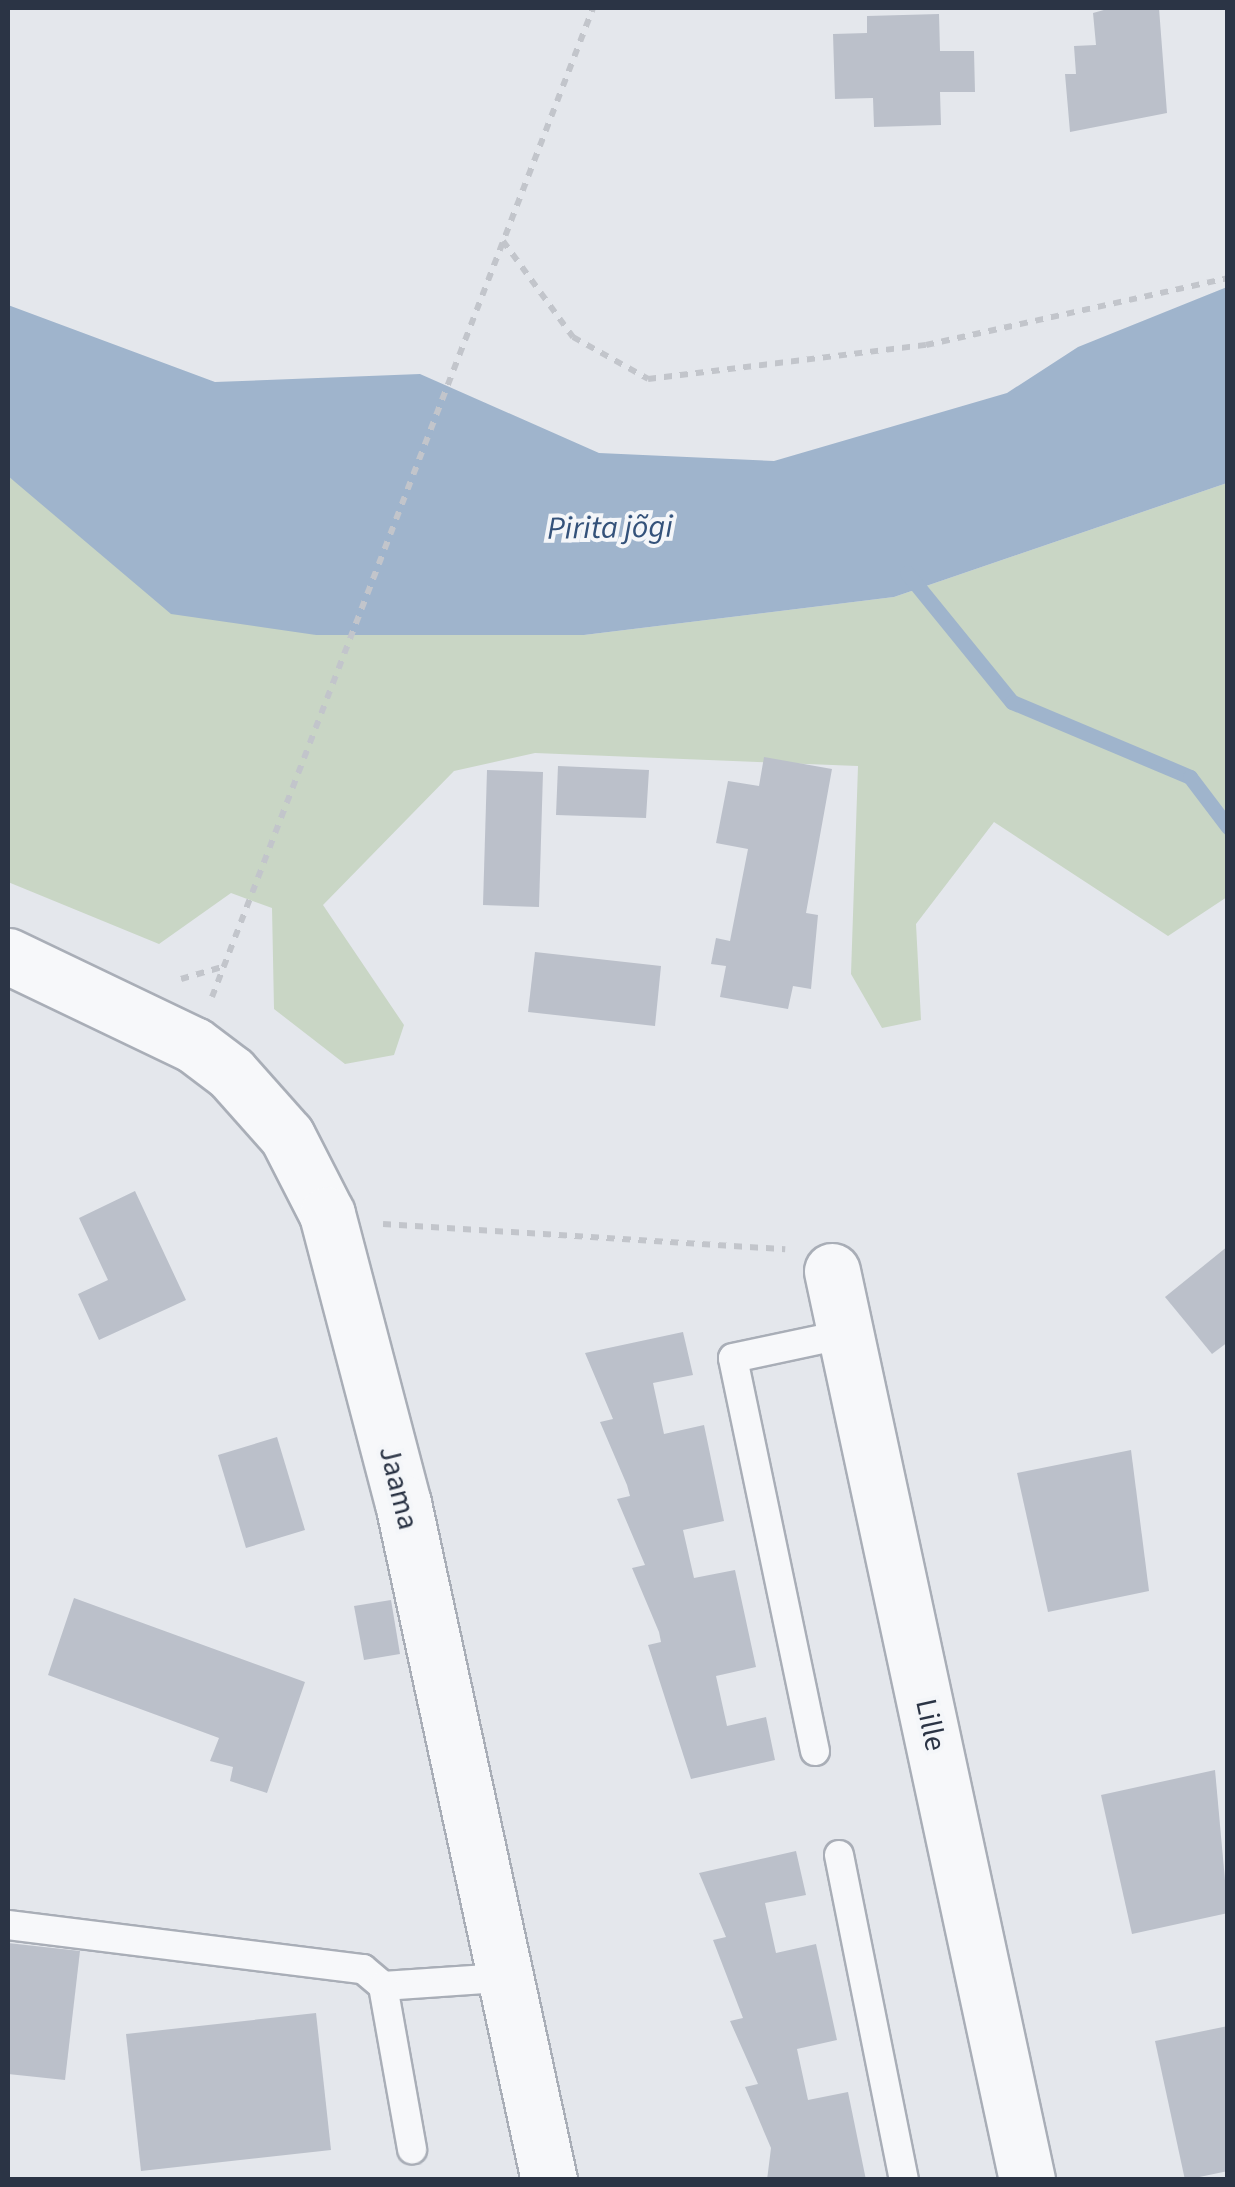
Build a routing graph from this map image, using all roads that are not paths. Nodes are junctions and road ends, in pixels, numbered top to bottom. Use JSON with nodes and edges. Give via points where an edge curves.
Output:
{"nodes":[{"id":1,"x":8,"y":956,"type":"edge"},
{"id":2,"x":832,"y":1271,"type":"road end"},
{"id":3,"x":846,"y":1334,"type":"junction"},
{"id":4,"x":815,"y":1751,"type":"dead end"},
{"id":5,"x":840,"y":1854,"type":"dead end"},
{"id":6,"x":8,"y":1926,"type":"edge"},
{"id":7,"x":499,"y":1978,"type":"junction"},
{"id":8,"x":383,"y":1986,"type":"junction"},
{"id":9,"x":412,"y":2148,"type":"dead end"},
{"id":10,"x":549,"y":2180,"type":"edge"},
{"id":11,"x":904,"y":2180,"type":"edge"},
{"id":12,"x":1027,"y":2180,"type":"edge"}],
"edges":[{"from":1,"to":7,"type":"street","name":"Jaama","via":[[194,1045],[288,1136],[327,1214],[403,1503]]},
{"from":2,"to":3,"type":"street","name":"Lille"},
{"from":3,"to":4,"type":"lane","via":[[733,1358]]},
{"from":3,"to":12,"type":"street","name":"Lille"},
{"from":5,"to":11,"type":"lane"},
{"from":6,"to":8,"type":"lane","via":[[364,1969]]},
{"from":7,"to":8,"type":"lane"},
{"from":7,"to":10,"type":"street","name":"Jaama"},
{"from":8,"to":9,"type":"lane"}]}
